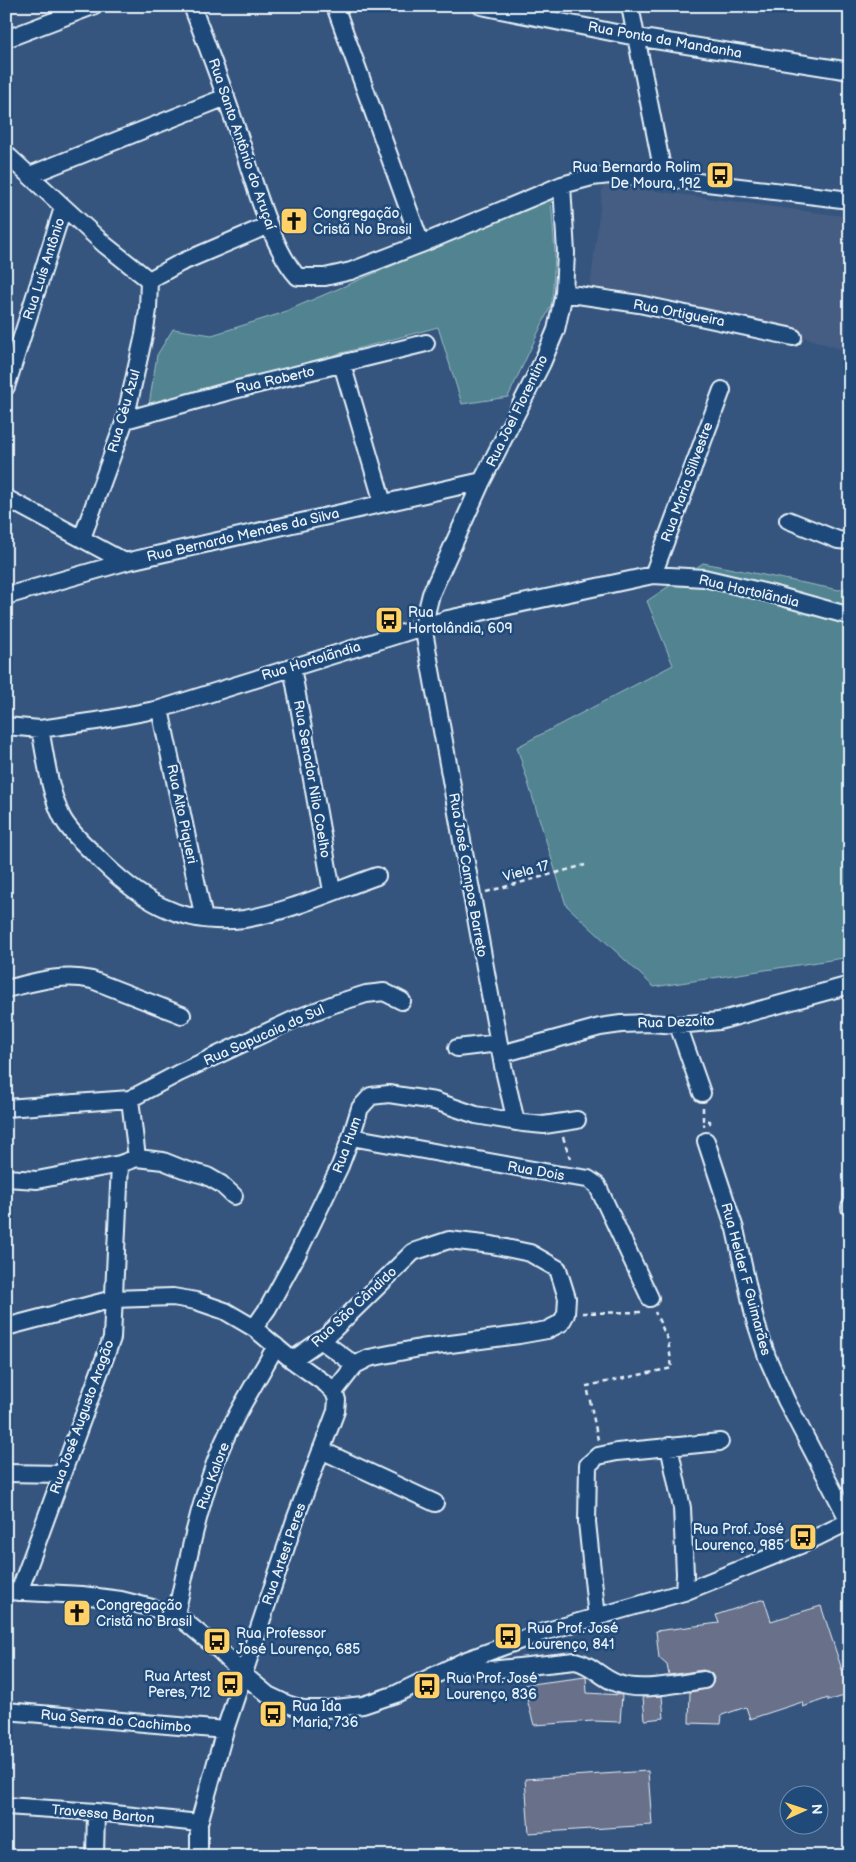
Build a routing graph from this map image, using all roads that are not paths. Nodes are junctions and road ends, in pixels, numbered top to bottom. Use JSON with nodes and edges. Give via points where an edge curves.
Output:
{"nodes":[{"id":1,"x":93,"y":6,"type":"edge"},
{"id":2,"x":192,"y":6,"type":"edge"},
{"id":3,"x":335,"y":6,"type":"edge"},
{"id":4,"x":481,"y":6,"type":"edge"},
{"id":5,"x":630,"y":6,"type":"edge"},
{"id":6,"x":636,"y":37,"type":"junction"},
{"id":7,"x":6,"y":39,"type":"edge"},
{"id":8,"x":850,"y":71,"type":"edge"},
{"id":9,"x":226,"y":97,"type":"junction"},
{"id":10,"x":6,"y":154,"type":"edge"},
{"id":11,"x":30,"y":174,"type":"junction"},
{"id":12,"x":664,"y":178,"type":"junction"},
{"id":13,"x":562,"y":185,"type":"junction"},
{"id":14,"x":850,"y":200,"type":"edge"},
{"id":15,"x":63,"y":208,"type":"junction"},
{"id":16,"x":270,"y":225,"type":"junction"},
{"id":17,"x":422,"y":244,"type":"junction"},
{"id":18,"x":149,"y":280,"type":"junction"},
{"id":19,"x":564,"y":293,"type":"junction"},
{"id":20,"x":793,"y":337,"type":"dead end"},
{"id":21,"x":426,"y":343,"type":"dead end"},
{"id":22,"x":342,"y":364,"type":"junction"},
{"id":23,"x":6,"y":387,"type":"edge"},
{"id":24,"x":722,"y":390,"type":"dead end"},
{"id":25,"x":125,"y":420,"type":"junction"},
{"id":26,"x":482,"y":481,"type":"junction"},
{"id":27,"x":6,"y":498,"type":"edge"},
{"id":28,"x":383,"y":503,"type":"junction"},
{"id":29,"x":788,"y":520,"type":"dead end"},
{"id":30,"x":82,"y":538,"type":"junction"},
{"id":31,"x":850,"y":541,"type":"edge"},
{"id":32,"x":125,"y":562,"type":"junction"},
{"id":33,"x":653,"y":575,"type":"junction"},
{"id":34,"x":6,"y":596,"type":"edge"},
{"id":35,"x":850,"y":616,"type":"edge"},
{"id":36,"x":423,"y":626,"type":"junction"},
{"id":37,"x":292,"y":667,"type":"junction"},
{"id":38,"x":160,"y":709,"type":"junction"},
{"id":39,"x":6,"y":726,"type":"edge"},
{"id":40,"x":40,"y":729,"type":"junction"},
{"id":41,"x":377,"y":876,"type":"dead end"},
{"id":42,"x":332,"y":891,"type":"junction"},
{"id":43,"x":204,"y":919,"type":"junction"},
{"id":44,"x":850,"y":985,"type":"edge"},
{"id":45,"x":6,"y":989,"type":"edge"},
{"id":46,"x":402,"y":1001,"type":"dead end"},
{"id":47,"x":182,"y":1015,"type":"dead end"},
{"id":48,"x":678,"y":1024,"type":"junction"},
{"id":49,"x":457,"y":1048,"type":"dead end"},
{"id":50,"x":500,"y":1049,"type":"junction"},
{"id":51,"x":702,"y":1093,"type":"road end"},
{"id":52,"x":130,"y":1098,"type":"junction"},
{"id":53,"x":6,"y":1108,"type":"edge"},
{"id":54,"x":576,"y":1120,"type":"dead end"},
{"id":55,"x":516,"y":1122,"type":"junction"},
{"id":56,"x":352,"y":1137,"type":"junction"},
{"id":57,"x":706,"y":1141,"type":"road end"},
{"id":58,"x":137,"y":1158,"type":"junction"},
{"id":59,"x":120,"y":1164,"type":"junction"},
{"id":60,"x":6,"y":1178,"type":"edge"},
{"id":61,"x":234,"y":1196,"type":"dead end"},
{"id":62,"x":114,"y":1299,"type":"junction"},
{"id":63,"x":650,"y":1307,"type":"road end"},
{"id":64,"x":6,"y":1327,"type":"edge"},
{"id":65,"x":254,"y":1328,"type":"junction"},
{"id":66,"x":322,"y":1341,"type":"junction"},
{"id":67,"x":276,"y":1346,"type":"junction"},
{"id":68,"x":292,"y":1360,"type":"junction"},
{"id":69,"x":356,"y":1365,"type":"junction"},
{"id":70,"x":334,"y":1392,"type":"junction"},
{"id":71,"x":720,"y":1442,"type":"dead end"},
{"id":72,"x":670,"y":1446,"type":"junction"},
{"id":73,"x":321,"y":1450,"type":"junction"},
{"id":74,"x":6,"y":1473,"type":"edge"},
{"id":75,"x":62,"y":1474,"type":"junction"},
{"id":76,"x":435,"y":1503,"type":"dead end"},
{"id":77,"x":849,"y":1521,"type":"edge"},
{"id":78,"x":13,"y":1592,"type":"edge"},
{"id":79,"x":684,"y":1592,"type":"junction"},
{"id":80,"x":176,"y":1614,"type":"junction"},
{"id":81,"x":597,"y":1618,"type":"junction"},
{"id":82,"x":464,"y":1661,"type":"junction"},
{"id":83,"x":244,"y":1675,"type":"junction"},
{"id":84,"x":704,"y":1680,"type":"dead end"},
{"id":85,"x":6,"y":1711,"type":"edge"},
{"id":86,"x":225,"y":1730,"type":"junction"},
{"id":87,"x":6,"y":1806,"type":"edge"},
{"id":88,"x":96,"y":1812,"type":"junction"},
{"id":89,"x":200,"y":1823,"type":"junction"},
{"id":90,"x":96,"y":1856,"type":"edge"},
{"id":91,"x":199,"y":1856,"type":"edge"}],
"edges":[{"from":1,"to":7,"type":"street"},
{"from":2,"to":9,"type":"street","name":"Rua Santo Antônio do Aruçaí"},
{"from":3,"to":17,"type":"street"},
{"from":4,"to":6,"type":"street","name":"Rua Ponta da Mandanha"},
{"from":5,"to":6,"type":"street"},
{"from":6,"to":8,"type":"street","name":"Rua Ponta da Mandanha"},
{"from":6,"to":12,"type":"street"},
{"from":9,"to":11,"type":"street"},
{"from":9,"to":16,"type":"street","name":"Rua Santo Antônio do Aruçaí"},
{"from":10,"to":11,"type":"street"},
{"from":11,"to":15,"type":"street"},
{"from":12,"to":13,"type":"street","via":[[592,177]]},
{"from":12,"to":14,"type":"street"},
{"from":13,"to":17,"type":"street"},
{"from":13,"to":19,"type":"street","name":"Rua Joel Florentino","via":[[566,253]]},
{"from":15,"to":18,"type":"street"},
{"from":15,"to":23,"type":"street","name":"Rua Luís Antônio"},
{"from":16,"to":17,"type":"street","name":"Rua Santo Antônio do Aruçaí","via":[[290,268],[298,277],[325,277],[351,271]]},
{"from":16,"to":18,"type":"street","via":[[180,263]]},
{"from":18,"to":25,"type":"street","name":"Rua Céu Azul","via":[[144,335]]},
{"from":19,"to":20,"type":"street","name":"Rua Ortigueira","via":[[639,304]]},
{"from":19,"to":26,"type":"street","name":"Rua Joel Florentino","via":[[556,330],[542,363]]},
{"from":21,"to":22,"type":"street","name":"Rua Roberto"},
{"from":22,"to":25,"type":"street","name":"Rua Roberto"},
{"from":22,"to":28,"type":"street"},
{"from":24,"to":33,"type":"street","name":"Rua Maria Sillvestre"},
{"from":25,"to":30,"type":"street","name":"Rua Céu Azul"},
{"from":26,"to":28,"type":"street","name":"Rua Bernardo Mendes da Silva"},
{"from":26,"to":36,"type":"street","name":"Rua Joel Florentino","via":[[431,594]]},
{"from":27,"to":30,"type":"street"},
{"from":28,"to":32,"type":"street","name":"Rua Bernardo Mendes da Silva"},
{"from":29,"to":31,"type":"street","via":[[838,540]]},
{"from":30,"to":32,"type":"street"},
{"from":32,"to":34,"type":"street","name":"Rua Bernardo Mendes da Silva"},
{"from":33,"to":35,"type":"street","name":"Rua Hortolãndia","via":[[704,578]]},
{"from":33,"to":36,"type":"street","name":"Rua Hortolãndia"},
{"from":36,"to":37,"type":"street","name":"Rua Hortolãndia"},
{"from":36,"to":50,"type":"street","name":"Rua José Campos Barreto"},
{"from":37,"to":38,"type":"street","name":"Rua Hortolãndia"},
{"from":37,"to":42,"type":"street","name":"Rua Senador Nilo Coelho"},
{"from":38,"to":40,"type":"street","name":"Rua Hortolãndia"},
{"from":38,"to":43,"type":"street","name":"Rua Alto Piqueri"},
{"from":39,"to":40,"type":"street","name":"Rua Hortolãndia"},
{"from":40,"to":43,"type":"street","via":[[62,817],[76,837],[119,880],[154,904]]},
{"from":41,"to":42,"type":"street"},
{"from":42,"to":43,"type":"street","via":[[272,913],[242,919]]},
{"from":44,"to":48,"type":"street","name":"Rua Dezoito","via":[[719,1021]]},
{"from":45,"to":47,"type":"street","via":[[78,977]]},
{"from":46,"to":52,"type":"street","name":"Rua Sapucaia do Sul","via":[[384,992],[334,1004],[295,1019]]},
{"from":48,"to":50,"type":"street","name":"Rua Dezoito","via":[[621,1024]]},
{"from":48,"to":51,"type":"street"},
{"from":49,"to":50,"type":"street","name":"Rua Dezoito"},
{"from":50,"to":55,"type":"street","name":"Rua José Campos Barreto"},
{"from":52,"to":53,"type":"street"},
{"from":52,"to":58,"type":"street"},
{"from":54,"to":55,"type":"street","name":"Rua Hum","via":[[544,1125]]},
{"from":55,"to":56,"type":"street","name":"Rua Hum","via":[[476,1115],[435,1101],[389,1094],[371,1096],[360,1108]]},
{"from":56,"to":63,"type":"street","name":"Rua Dois","via":[[588,1179],[597,1185]]},
{"from":56,"to":65,"type":"street","name":"Rua Hum","via":[[302,1245]]},
{"from":57,"to":77,"type":"street","name":"Rua Helder F Guimarães","via":[[735,1230],[755,1320],[767,1357]]},
{"from":58,"to":59,"type":"street"},
{"from":58,"to":61,"type":"street","via":[[163,1161],[207,1176]]},
{"from":59,"to":60,"type":"street","via":[[37,1180]]},
{"from":59,"to":62,"type":"street","name":"Rua José Augusto Aragão"},
{"from":62,"to":64,"type":"street"},
{"from":62,"to":65,"type":"street","via":[[173,1297],[196,1300],[225,1311]]},
{"from":62,"to":75,"type":"street","name":"Rua José Augusto Aragão","via":[[112,1338]]},
{"from":65,"to":67,"type":"street"},
{"from":66,"to":68,"type":"street","name":"Rua São Cândido"},
{"from":66,"to":69,"type":"street"},
{"from":66,"to":69,"type":"street","name":"Rua São Cândido","via":[[413,1252],[449,1240],[492,1244],[530,1254],[558,1268],[566,1306],[561,1323],[547,1330],[387,1354]]},
{"from":67,"to":68,"type":"street"},
{"from":67,"to":80,"type":"street","name":"Rua Kalore","via":[[214,1464],[197,1520]]},
{"from":68,"to":70,"type":"street"},
{"from":69,"to":70,"type":"street"},
{"from":70,"to":73,"type":"street","name":"Rua Artest Peres","via":[[336,1411]]},
{"from":71,"to":72,"type":"street"},
{"from":72,"to":79,"type":"street","via":[[682,1508]]},
{"from":72,"to":81,"type":"street","via":[[601,1455],[588,1465],[587,1522]]},
{"from":73,"to":76,"type":"street"},
{"from":73,"to":83,"type":"street","name":"Rua Artest Peres"},
{"from":74,"to":75,"type":"street"},
{"from":75,"to":78,"type":"street","name":"Rua José Augusto Aragão"},
{"from":77,"to":79,"type":"street","via":[[803,1544]]},
{"from":78,"to":80,"type":"street","via":[[121,1600]]},
{"from":79,"to":81,"type":"street"},
{"from":80,"to":83,"type":"street"},
{"from":81,"to":82,"type":"street","via":[[540,1633]]},
{"from":82,"to":83,"type":"street","via":[[396,1694],[363,1705],[326,1709],[303,1709],[287,1704]]},
{"from":82,"to":84,"type":"street","via":[[490,1670],[575,1661],[585,1663],[605,1678],[628,1687]]},
{"from":83,"to":86,"type":"street","name":"Rua Artest Peres"},
{"from":85,"to":86,"type":"street","name":"Rua Serra do Cachimbo"},
{"from":86,"to":89,"type":"street","name":"Rua Artest Peres"},
{"from":87,"to":88,"type":"street","name":"Travessa Barton"},
{"from":88,"to":89,"type":"street","name":"Travessa Barton"},
{"from":88,"to":90,"type":"street"},
{"from":89,"to":91,"type":"street","name":"Rua Artest Peres"}]}
